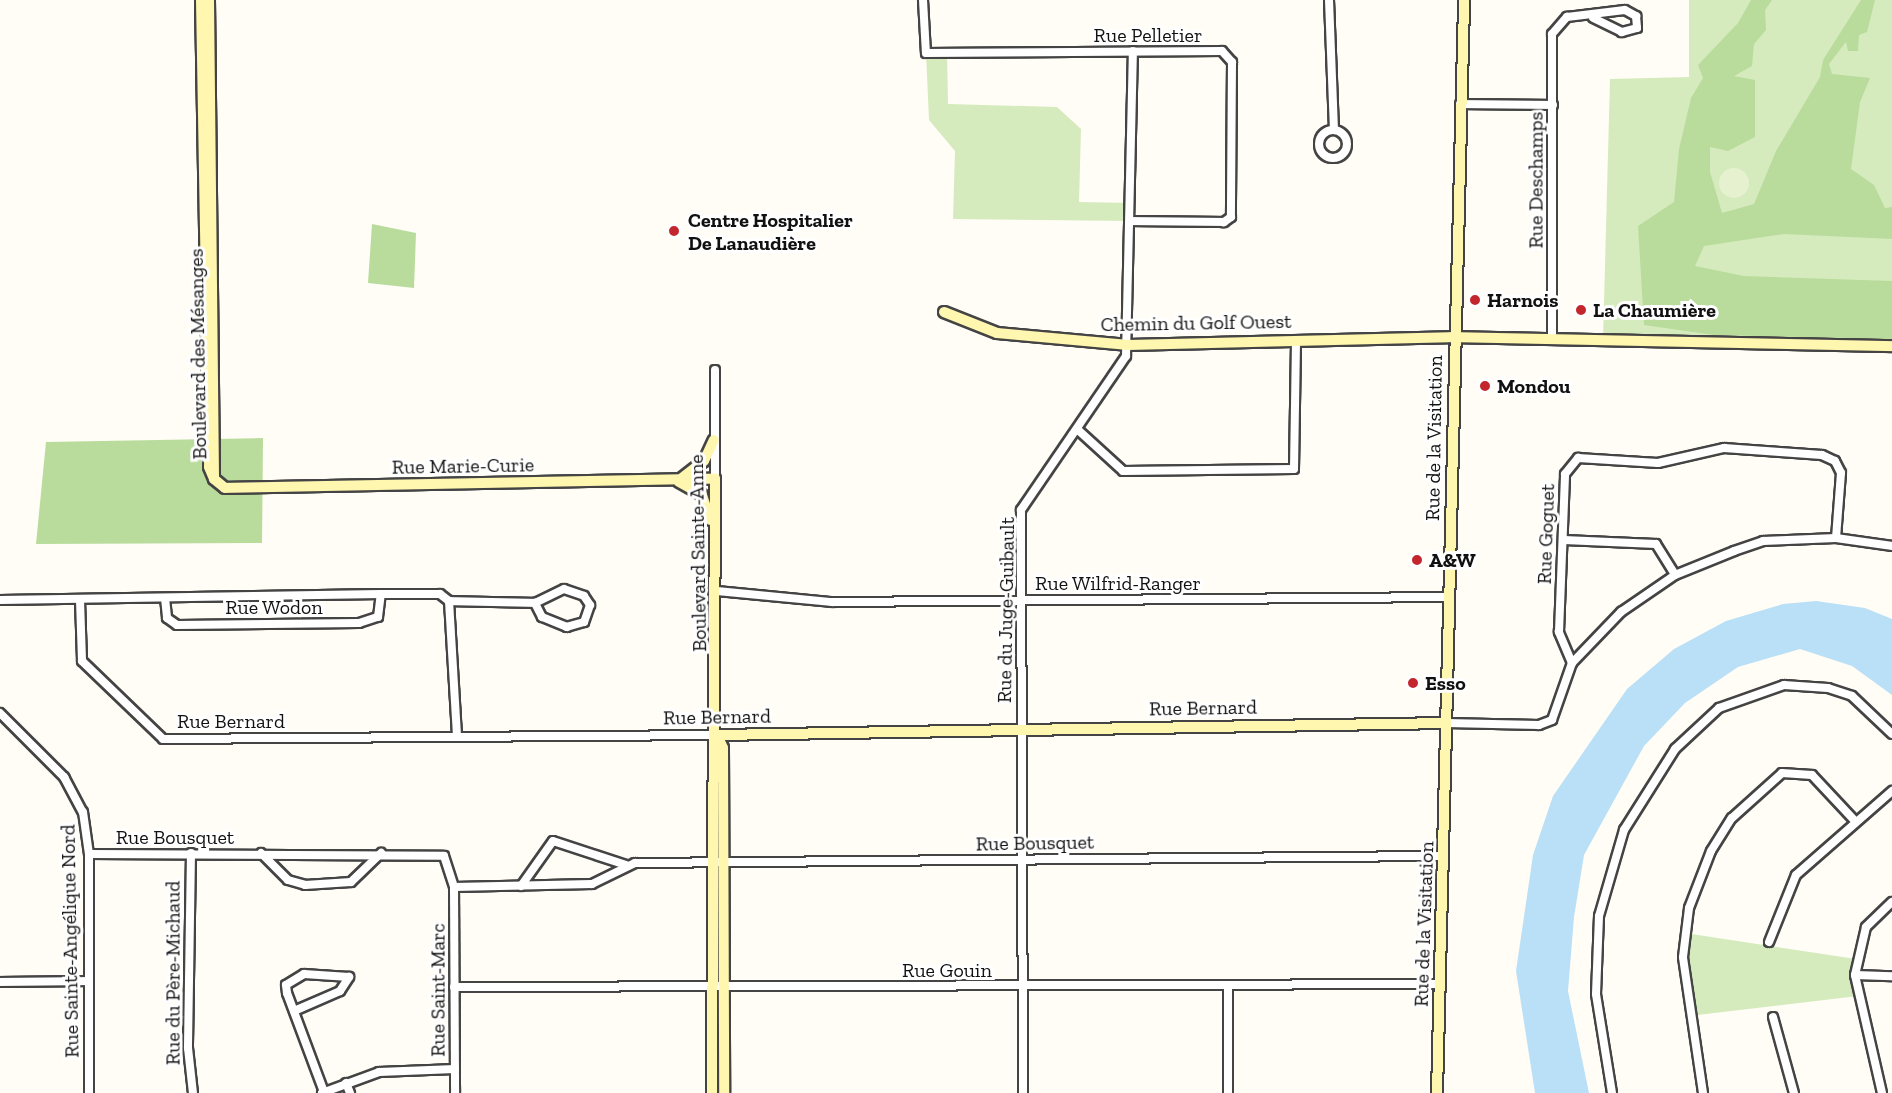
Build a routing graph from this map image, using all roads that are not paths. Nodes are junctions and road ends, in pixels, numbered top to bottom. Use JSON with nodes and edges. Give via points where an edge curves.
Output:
{"nodes":[{"id":1,"x":201,"y":0,"type":"edge"},
{"id":2,"x":209,"y":0,"type":"edge"},
{"id":3,"x":923,"y":0,"type":"edge"},
{"id":4,"x":1329,"y":0,"type":"edge"},
{"id":5,"x":1464,"y":0,"type":"edge"},
{"id":6,"x":1593,"y":18,"type":"junction"},
{"id":7,"x":1133,"y":51,"type":"junction"},
{"id":8,"x":1460,"y":104,"type":"junction"},
{"id":9,"x":1553,"y":105,"type":"junction"},
{"id":10,"x":1334,"y":130,"type":"dead end"},
{"id":11,"x":1130,"y":221,"type":"junction"},
{"id":12,"x":944,"y":312,"type":"dead end"},
{"id":13,"x":1454,"y":337,"type":"junction"},
{"id":14,"x":1296,"y":339,"type":"junction"},
{"id":15,"x":1552,"y":339,"type":"junction"},
{"id":16,"x":1128,"y":345,"type":"junction"},
{"id":17,"x":1892,"y":346,"type":"edge"},
{"id":18,"x":716,"y":370,"type":"dead end"},
{"id":19,"x":1077,"y":429,"type":"junction"},
{"id":20,"x":714,"y":440,"type":"junction"},
{"id":21,"x":214,"y":479,"type":"junction"},
{"id":22,"x":715,"y":479,"type":"junction"},
{"id":23,"x":670,"y":480,"type":"junction"},
{"id":24,"x":716,"y":538,"type":"junction"},
{"id":25,"x":1836,"y":538,"type":"junction"},
{"id":26,"x":1564,"y":540,"type":"junction"},
{"id":27,"x":1892,"y":546,"type":"edge"},
{"id":28,"x":1675,"y":576,"type":"junction"},
{"id":29,"x":717,"y":591,"type":"junction"},
{"id":30,"x":381,"y":594,"type":"junction"},
{"id":31,"x":1449,"y":597,"type":"junction"},
{"id":32,"x":165,"y":598,"type":"junction"},
{"id":33,"x":0,"y":600,"type":"edge"},
{"id":34,"x":80,"y":600,"type":"junction"},
{"id":35,"x":1020,"y":600,"type":"junction"},
{"id":36,"x":449,"y":601,"type":"junction"},
{"id":37,"x":535,"y":603,"type":"junction"},
{"id":38,"x":1572,"y":663,"type":"junction"},
{"id":39,"x":0,"y":713,"type":"edge"},
{"id":40,"x":1446,"y":723,"type":"junction"},
{"id":41,"x":1021,"y":730,"type":"junction"},
{"id":42,"x":1892,"y":734,"type":"edge"},
{"id":43,"x":717,"y":735,"type":"junction"},
{"id":44,"x":457,"y":737,"type":"junction"},
{"id":45,"x":1892,"y":791,"type":"edge"},
{"id":46,"x":1855,"y":821,"type":"junction"},
{"id":47,"x":191,"y":853,"type":"junction"},
{"id":48,"x":381,"y":853,"type":"junction"},
{"id":49,"x":88,"y":854,"type":"junction"},
{"id":50,"x":261,"y":854,"type":"junction"},
{"id":51,"x":1444,"y":856,"type":"junction"},
{"id":52,"x":1023,"y":859,"type":"junction"},
{"id":53,"x":724,"y":863,"type":"junction"},
{"id":54,"x":712,"y":864,"type":"junction"},
{"id":55,"x":626,"y":865,"type":"junction"},
{"id":56,"x":521,"y":886,"type":"junction"},
{"id":57,"x":454,"y":887,"type":"junction"},
{"id":58,"x":1892,"y":902,"type":"edge"},
{"id":59,"x":1769,"y":942,"type":"dead end"},
{"id":60,"x":1855,"y":975,"type":"junction"},
{"id":61,"x":1892,"y":976,"type":"edge"},
{"id":62,"x":89,"y":981,"type":"junction"},
{"id":63,"x":0,"y":982,"type":"edge"},
{"id":64,"x":1441,"y":984,"type":"junction"},
{"id":65,"x":1022,"y":985,"type":"junction"},
{"id":66,"x":1228,"y":986,"type":"junction"},
{"id":67,"x":454,"y":987,"type":"junction"},
{"id":68,"x":712,"y":988,"type":"junction"},
{"id":69,"x":724,"y":988,"type":"junction"},
{"id":70,"x":294,"y":1011,"type":"junction"},
{"id":71,"x":1773,"y":1017,"type":"dead end"},
{"id":72,"x":455,"y":1070,"type":"junction"},
{"id":73,"x":346,"y":1083,"type":"junction"},
{"id":74,"x":89,"y":1093,"type":"edge"},
{"id":75,"x":193,"y":1093,"type":"edge"},
{"id":76,"x":323,"y":1093,"type":"edge"},
{"id":77,"x":350,"y":1093,"type":"edge"},
{"id":78,"x":455,"y":1093,"type":"edge"},
{"id":79,"x":712,"y":1093,"type":"edge"},
{"id":80,"x":724,"y":1093,"type":"edge"},
{"id":81,"x":1023,"y":1093,"type":"edge"},
{"id":82,"x":1228,"y":1093,"type":"edge"},
{"id":83,"x":1437,"y":1093,"type":"edge"},
{"id":84,"x":1612,"y":1093,"type":"edge"},
{"id":85,"x":1703,"y":1093,"type":"edge"},
{"id":86,"x":1794,"y":1093,"type":"edge"},
{"id":87,"x":1882,"y":1093,"type":"edge"}],
"edges":[{"from":1,"to":21,"type":"street","name":"Boulevard des Mésanges","via":[[208,467]]},
{"from":2,"to":21,"type":"street","name":"Boulevard des Mésanges"},
{"from":3,"to":7,"type":"street","name":"Rue Pelletier","via":[[926,52]]},
{"from":4,"to":10,"type":"street"},
{"from":5,"to":8,"type":"street","name":"Rue de la Visitation"},
{"from":6,"to":6,"type":"street","via":[[1632,10],[1637,28],[1622,32]]},
{"from":6,"to":9,"type":"street","name":"Rue Deschamps","via":[[1573,16],[1557,24],[1552,34]]},
{"from":7,"to":11,"type":"street","name":"Rue du Juge-Guibault"},
{"from":7,"to":11,"type":"street","name":"Rue Pelletier","via":[[1222,51],[1232,62],[1231,217],[1224,222]]},
{"from":8,"to":9,"type":"street"},
{"from":8,"to":13,"type":"street","name":"Rue de la Visitation"},
{"from":9,"to":15,"type":"street","name":"Rue Deschamps"},
{"from":11,"to":16,"type":"street","name":"Rue du Juge-Guibault"},
{"from":12,"to":16,"type":"street","name":"Chemin du Golf Ouest","via":[[974,327],[1019,337]]},
{"from":13,"to":14,"type":"street","name":"Chemin du Golf Ouest"},
{"from":13,"to":15,"type":"street","name":"Chemin du Golf Ouest"},
{"from":13,"to":31,"type":"street","name":"Rue de la Visitation"},
{"from":14,"to":16,"type":"street","name":"Chemin du Golf Ouest"},
{"from":14,"to":19,"type":"street","via":[[1294,469],[1123,471]]},
{"from":15,"to":17,"type":"street","name":"Chemin du Golf Ouest"},
{"from":16,"to":19,"type":"street","name":"Rue du Juge-Guibault","via":[[1118,375]]},
{"from":18,"to":20,"type":"street","name":"Boulevard Sainte-Anne"},
{"from":19,"to":35,"type":"street","name":"Rue du Juge-Guibault","via":[[1021,510]]},
{"from":20,"to":22,"type":"street","name":"Boulevard Sainte-Anne"},
{"from":20,"to":23,"type":"street","via":[[697,469]]},
{"from":21,"to":23,"type":"street","name":"Rue Marie-Curie","via":[[225,488]]},
{"from":22,"to":23,"type":"street","name":"Rue Marie-Curie"},
{"from":22,"to":24,"type":"street","name":"Boulevard Sainte-Anne"},
{"from":23,"to":24,"type":"street","via":[[702,495]]},
{"from":24,"to":29,"type":"street","name":"Boulevard Sainte-Anne"},
{"from":25,"to":26,"type":"street","name":"Rue Goguet","via":[[1841,473],[1835,461],[1822,455],[1724,448],[1658,463],[1578,458],[1565,474]]},
{"from":25,"to":27,"type":"street"},
{"from":25,"to":28,"type":"street","via":[[1763,541]]},
{"from":26,"to":28,"type":"street","via":[[1656,544]]},
{"from":26,"to":38,"type":"street","name":"Rue Goguet","via":[[1559,632]]},
{"from":28,"to":38,"type":"street","via":[[1620,612]]},
{"from":29,"to":35,"type":"street","name":"Rue Wilfrid-Ranger","via":[[782,593],[832,603]]},
{"from":29,"to":43,"type":"street","name":"Boulevard Sainte-Anne"},
{"from":30,"to":32,"type":"street","name":"Rue Wodon"},
{"from":30,"to":32,"type":"street","name":"Rue Wodon","via":[[378,617],[359,623],[173,624]]},
{"from":30,"to":36,"type":"street","name":"Rue Wodon","via":[[440,594]]},
{"from":31,"to":35,"type":"street","name":"Rue Wilfrid-Ranger"},
{"from":31,"to":40,"type":"street","name":"Rue de la Visitation"},
{"from":32,"to":34,"type":"street","name":"Rue Wodon"},
{"from":33,"to":34,"type":"street","name":"Rue Wodon"},
{"from":34,"to":44,"type":"street","name":"Rue Bernard","via":[[82,661],[163,739]]},
{"from":35,"to":41,"type":"street","name":"Rue du Juge-Guibault"},
{"from":36,"to":37,"type":"street","name":"Rue Wodon"},
{"from":36,"to":44,"type":"street"},
{"from":37,"to":37,"type":"street","via":[[555,625],[578,625],[589,615],[584,596],[573,589],[552,591]]},
{"from":38,"to":40,"type":"street","via":[[1551,720],[1539,725]]},
{"from":39,"to":49,"type":"street","name":"Rue Sainte-Angélique Nord","via":[[76,794]]},
{"from":40,"to":41,"type":"street","name":"Rue Bernard"},
{"from":40,"to":51,"type":"street","name":"Rue de la Visitation"},
{"from":41,"to":43,"type":"street","name":"Rue Bernard"},
{"from":41,"to":52,"type":"street","name":"Rue du Juge-Guibault"},
{"from":42,"to":84,"type":"street","via":[[1852,696],[1828,687],[1784,685],[1719,708],[1675,749],[1624,830],[1599,916],[1596,994]]},
{"from":43,"to":44,"type":"street","name":"Rue Bernard"},
{"from":43,"to":53,"type":"street","name":"Boulevard Sainte-Anne","via":[[723,748]]},
{"from":43,"to":54,"type":"street","name":"Boulevard Sainte-Anne","via":[[711,748]]},
{"from":45,"to":46,"type":"street"},
{"from":46,"to":59,"type":"street","via":[[1796,875]]},
{"from":46,"to":85,"type":"street","via":[[1812,775],[1782,773],[1732,818],[1711,851],[1689,908],[1683,957]]},
{"from":47,"to":49,"type":"street","name":"Rue Bousquet"},
{"from":47,"to":50,"type":"street","name":"Rue Bousquet"},
{"from":47,"to":75,"type":"street","name":"Rue du Père-Michaud","via":[[188,1048]]},
{"from":48,"to":50,"type":"street","name":"Rue Bousquet"},
{"from":48,"to":50,"type":"street","name":"Rue Bousquet","via":[[351,882],[305,885],[288,880]]},
{"from":48,"to":57,"type":"street","name":"Rue Bousquet","via":[[444,856]]},
{"from":49,"to":62,"type":"street","name":"Rue Sainte-Angélique Nord"},
{"from":51,"to":52,"type":"street","name":"Rue Bousquet"},
{"from":51,"to":64,"type":"street","name":"Rue de la Visitation"},
{"from":52,"to":53,"type":"street","name":"Rue Bousquet"},
{"from":52,"to":65,"type":"street","name":"Rue du Juge-Guibault"},
{"from":53,"to":54,"type":"street","name":"Rue Bousquet"},
{"from":53,"to":69,"type":"street","name":"Boulevard Sainte-Anne"},
{"from":54,"to":55,"type":"street","name":"Rue Bousquet"},
{"from":54,"to":68,"type":"street","name":"Boulevard Sainte-Anne"},
{"from":55,"to":56,"type":"street","name":"Rue Bousquet","via":[[592,884]]},
{"from":55,"to":56,"type":"street","name":"Rue Bousquet","via":[[553,841]]},
{"from":56,"to":57,"type":"street","name":"Rue Bousquet"},
{"from":57,"to":67,"type":"street","name":"Rue Saint-Marc"},
{"from":58,"to":60,"type":"street","via":[[1866,927]]},
{"from":60,"to":61,"type":"street"},
{"from":60,"to":87,"type":"street"},
{"from":62,"to":63,"type":"street"},
{"from":62,"to":74,"type":"street","name":"Rue Sainte-Angélique Nord"},
{"from":64,"to":66,"type":"street","name":"Rue Gouin"},
{"from":64,"to":83,"type":"street","name":"Rue de la Visitation"},
{"from":65,"to":66,"type":"street","name":"Rue Gouin"},
{"from":65,"to":69,"type":"street","name":"Rue Gouin"},
{"from":65,"to":81,"type":"street","name":"Rue du Juge-Guibault"},
{"from":66,"to":82,"type":"street"},
{"from":67,"to":68,"type":"street","name":"Rue Gouin"},
{"from":67,"to":72,"type":"street","name":"Rue Saint-Marc"},
{"from":68,"to":69,"type":"street","name":"Rue Gouin"},
{"from":68,"to":79,"type":"street","name":"Boulevard Sainte-Anne"},
{"from":69,"to":80,"type":"street","name":"Boulevard Sainte-Anne"},
{"from":70,"to":70,"type":"street","via":[[286,985],[290,978],[309,974],[349,978],[340,991]]},
{"from":70,"to":76,"type":"street"},
{"from":71,"to":86,"type":"street"},
{"from":72,"to":73,"type":"street","via":[[379,1072]]},
{"from":72,"to":78,"type":"street","name":"Rue Saint-Marc"},
{"from":73,"to":76,"type":"street"},
{"from":73,"to":77,"type":"street"}]}
